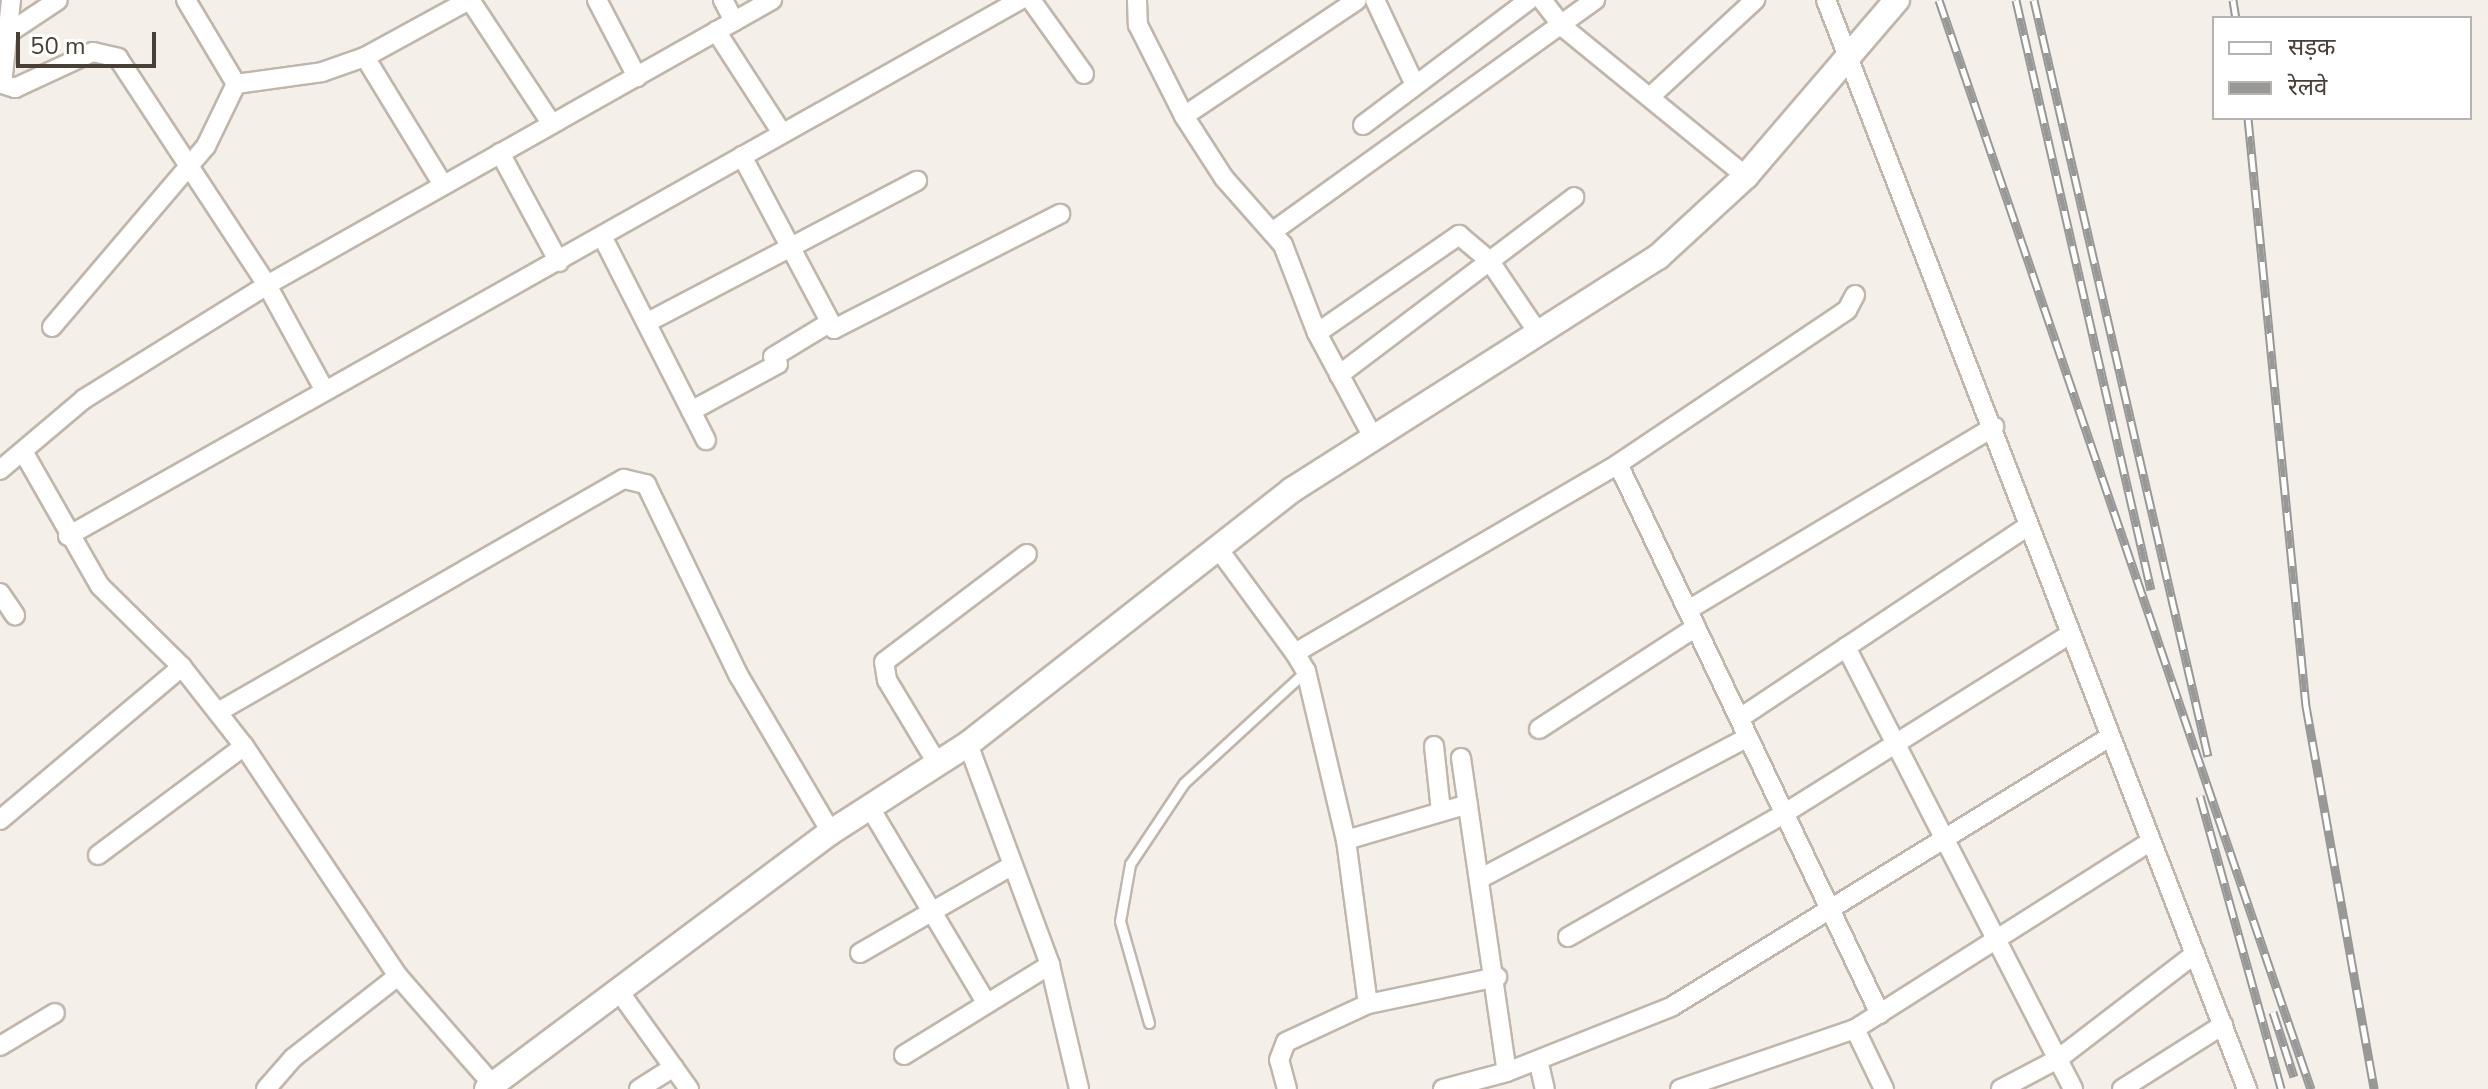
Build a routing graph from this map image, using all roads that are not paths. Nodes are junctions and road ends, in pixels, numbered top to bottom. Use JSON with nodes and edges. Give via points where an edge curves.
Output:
{"nodes":[{"id":1,"x":11,"y":0,"type":"edge"},
{"id":2,"x":58,"y":0,"type":"edge"},
{"id":3,"x":186,"y":0,"type":"edge"},
{"id":4,"x":470,"y":0,"type":"edge"},
{"id":5,"x":597,"y":0,"type":"edge"},
{"id":6,"x":723,"y":0,"type":"edge"},
{"id":7,"x":772,"y":0,"type":"edge"},
{"id":8,"x":1020,"y":0,"type":"edge"},
{"id":9,"x":1031,"y":0,"type":"edge"},
{"id":10,"x":1137,"y":0,"type":"edge"},
{"id":11,"x":1357,"y":0,"type":"edge"},
{"id":12,"x":1375,"y":0,"type":"edge"},
{"id":13,"x":1529,"y":0,"type":"edge"},
{"id":14,"x":1542,"y":0,"type":"edge"},
{"id":15,"x":1595,"y":0,"type":"edge"},
{"id":16,"x":1755,"y":0,"type":"edge"},
{"id":17,"x":1826,"y":0,"type":"edge"},
{"id":18,"x":1897,"y":0,"type":"edge"},
{"id":19,"x":734,"y":21,"type":"junction"},
{"id":20,"x":1563,"y":27,"type":"junction"},
{"id":21,"x":716,"y":31,"type":"junction"},
{"id":22,"x":7,"y":34,"type":"junction"},
{"id":23,"x":1850,"y":54,"type":"junction"},
{"id":24,"x":365,"y":57,"type":"junction"},
{"id":25,"x":1084,"y":74,"type":"dead end"},
{"id":26,"x":637,"y":77,"type":"junction"},
{"id":27,"x":236,"y":84,"type":"junction"},
{"id":28,"x":1415,"y":85,"type":"junction"},
{"id":29,"x":1651,"y":96,"type":"junction"},
{"id":30,"x":1184,"y":116,"type":"junction"},
{"id":31,"x":551,"y":123,"type":"junction"},
{"id":32,"x":1363,"y":125,"type":"dead end"},
{"id":33,"x":780,"y":130,"type":"junction"},
{"id":34,"x":500,"y":153,"type":"junction"},
{"id":35,"x":742,"y":156,"type":"junction"},
{"id":36,"x":188,"y":168,"type":"junction"},
{"id":37,"x":1746,"y":176,"type":"junction"},
{"id":38,"x":917,"y":181,"type":"dead end"},
{"id":39,"x":443,"y":185,"type":"junction"},
{"id":40,"x":1574,"y":197,"type":"dead end"},
{"id":41,"x":1060,"y":214,"type":"dead end"},
{"id":42,"x":1272,"y":232,"type":"junction"},
{"id":43,"x":603,"y":238,"type":"junction"},
{"id":44,"x":794,"y":251,"type":"junction"},
{"id":45,"x":1489,"y":260,"type":"junction"},
{"id":46,"x":559,"y":262,"type":"junction"},
{"id":47,"x":267,"y":285,"type":"junction"},
{"id":48,"x":1855,"y":295,"type":"dead end"},
{"id":49,"x":648,"y":322,"type":"junction"},
{"id":50,"x":829,"y":323,"type":"junction"},
{"id":51,"x":52,"y":327,"type":"dead end"},
{"id":52,"x":1317,"y":333,"type":"junction"},
{"id":53,"x":1539,"y":334,"type":"junction"},
{"id":54,"x":1339,"y":375,"type":"junction"},
{"id":55,"x":324,"y":389,"type":"junction"},
{"id":56,"x":691,"y":411,"type":"junction"},
{"id":57,"x":1994,"y":427,"type":"junction"},
{"id":58,"x":1373,"y":437,"type":"junction"},
{"id":59,"x":706,"y":440,"type":"dead end"},
{"id":60,"x":24,"y":453,"type":"junction"},
{"id":61,"x":1618,"y":464,"type":"junction"},
{"id":62,"x":0,"y":470,"type":"edge"},
{"id":63,"x":2026,"y":527,"type":"junction"},
{"id":64,"x":68,"y":536,"type":"junction"},
{"id":65,"x":1217,"y":547,"type":"junction"},
{"id":66,"x":1027,"y":554,"type":"dead end"},
{"id":67,"x":0,"y":593,"type":"edge"},
{"id":68,"x":15,"y":615,"type":"dead end"},
{"id":69,"x":1692,"y":619,"type":"junction"},
{"id":70,"x":2069,"y":635,"type":"junction"},
{"id":71,"x":1846,"y":647,"type":"junction"},
{"id":72,"x":1295,"y":653,"type":"junction"},
{"id":73,"x":182,"y":667,"type":"junction"},
{"id":74,"x":1306,"y":671,"type":"junction"},
{"id":75,"x":218,"y":712,"type":"junction"},
{"id":76,"x":1740,"y":718,"type":"junction"},
{"id":77,"x":1539,"y":729,"type":"dead end"},
{"id":78,"x":1748,"y":737,"type":"junction"},
{"id":79,"x":2108,"y":738,"type":"junction"},
{"id":80,"x":968,"y":744,"type":"junction"},
{"id":81,"x":1896,"y":744,"type":"junction"},
{"id":82,"x":244,"y":746,"type":"junction"},
{"id":83,"x":1434,"y":746,"type":"dead end"},
{"id":84,"x":1461,"y":758,"type":"dead end"},
{"id":85,"x":937,"y":763,"type":"junction"},
{"id":86,"x":1468,"y":804,"type":"junction"},
{"id":87,"x":869,"y":806,"type":"junction"},
{"id":88,"x":1441,"y":812,"type":"junction"},
{"id":89,"x":1785,"y":813,"type":"junction"},
{"id":90,"x":0,"y":820,"type":"edge"},
{"id":91,"x":831,"y":832,"type":"junction"},
{"id":92,"x":1944,"y":839,"type":"junction"},
{"id":93,"x":1346,"y":840,"type":"junction"},
{"id":94,"x":2150,"y":842,"type":"junction"},
{"id":95,"x":98,"y":855,"type":"dead end"},
{"id":96,"x":1011,"y":866,"type":"junction"},
{"id":97,"x":1481,"y":878,"type":"junction"},
{"id":98,"x":1831,"y":910,"type":"junction"},
{"id":99,"x":933,"y":912,"type":"junction"},
{"id":100,"x":1568,"y":937,"type":"dead end"},
{"id":101,"x":1999,"y":938,"type":"junction"},
{"id":102,"x":860,"y":953,"type":"dead end"},
{"id":103,"x":2195,"y":954,"type":"junction"},
{"id":104,"x":1050,"y":965,"type":"junction"},
{"id":105,"x":398,"y":976,"type":"junction"},
{"id":106,"x":1497,"y":977,"type":"junction"},
{"id":107,"x":621,"y":994,"type":"junction"},
{"id":108,"x":987,"y":1004,"type":"junction"},
{"id":109,"x":1368,"y":1004,"type":"junction"},
{"id":110,"x":55,"y":1013,"type":"dead end"},
{"id":111,"x":1880,"y":1014,"type":"junction"},
{"id":112,"x":1149,"y":1023,"type":"dead end"},
{"id":113,"x":2223,"y":1025,"type":"junction"},
{"id":114,"x":1855,"y":1029,"type":"junction"},
{"id":115,"x":0,"y":1046,"type":"edge"},
{"id":116,"x":904,"y":1055,"type":"dead end"},
{"id":117,"x":2058,"y":1059,"type":"junction"},
{"id":118,"x":1539,"y":1064,"type":"junction"},
{"id":119,"x":674,"y":1067,"type":"junction"},
{"id":120,"x":1507,"y":1072,"type":"junction"},
{"id":121,"x":490,"y":1087,"type":"edge"},
{"id":122,"x":1686,"y":1087,"type":"edge"},
{"id":123,"x":266,"y":1089,"type":"edge"},
{"id":124,"x":639,"y":1089,"type":"edge"},
{"id":125,"x":689,"y":1089,"type":"edge"},
{"id":126,"x":1079,"y":1089,"type":"edge"},
{"id":127,"x":1287,"y":1089,"type":"edge"},
{"id":128,"x":1443,"y":1089,"type":"edge"},
{"id":129,"x":1545,"y":1089,"type":"edge"},
{"id":130,"x":1884,"y":1089,"type":"edge"},
{"id":131,"x":2001,"y":1089,"type":"edge"},
{"id":132,"x":2073,"y":1089,"type":"edge"},
{"id":133,"x":2122,"y":1089,"type":"edge"},
{"id":134,"x":2247,"y":1089,"type":"edge"}],
"edges":[{"from":1,"to":22,"type":"street"},
{"from":2,"to":22,"type":"street"},
{"from":3,"to":27,"type":"street"},
{"from":4,"to":24,"type":"street"},
{"from":4,"to":31,"type":"street"},
{"from":5,"to":26,"type":"street"},
{"from":6,"to":19,"type":"street"},
{"from":7,"to":19,"type":"street"},
{"from":8,"to":33,"type":"street"},
{"from":9,"to":25,"type":"street"},
{"from":10,"to":30,"type":"street","via":[[1138,25]]},
{"from":11,"to":30,"type":"street"},
{"from":12,"to":28,"type":"street"},
{"from":13,"to":28,"type":"street"},
{"from":14,"to":20,"type":"street"},
{"from":15,"to":20,"type":"street"},
{"from":16,"to":29,"type":"street"},
{"from":17,"to":23,"type":"street"},
{"from":18,"to":23,"type":"street"},
{"from":19,"to":21,"type":"street"},
{"from":20,"to":29,"type":"street"},
{"from":20,"to":42,"type":"street"},
{"from":21,"to":26,"type":"street"},
{"from":21,"to":33,"type":"street"},
{"from":22,"to":36,"type":"street","via":[[1,72],[8,89],[93,52],[118,58]]},
{"from":23,"to":37,"type":"street"},
{"from":23,"to":57,"type":"street"},
{"from":24,"to":27,"type":"street","via":[[322,72]]},
{"from":24,"to":39,"type":"street"},
{"from":26,"to":31,"type":"street"},
{"from":27,"to":36,"type":"street","via":[[229,111]]},
{"from":28,"to":32,"type":"street"},
{"from":29,"to":37,"type":"street"},
{"from":30,"to":42,"type":"street","via":[[1224,178]]},
{"from":31,"to":34,"type":"street"},
{"from":33,"to":35,"type":"street"},
{"from":34,"to":39,"type":"street"},
{"from":34,"to":46,"type":"street"},
{"from":35,"to":43,"type":"street"},
{"from":35,"to":44,"type":"street"},
{"from":36,"to":47,"type":"street"},
{"from":36,"to":51,"type":"street"},
{"from":37,"to":53,"type":"street","via":[[1658,257]]},
{"from":38,"to":44,"type":"street"},
{"from":39,"to":47,"type":"street"},
{"from":40,"to":45,"type":"street"},
{"from":41,"to":50,"type":"street","via":[[842,328]]},
{"from":42,"to":52,"type":"street"},
{"from":43,"to":46,"type":"street"},
{"from":43,"to":49,"type":"street"},
{"from":44,"to":49,"type":"street"},
{"from":44,"to":50,"type":"street"},
{"from":45,"to":52,"type":"street","via":[[1468,237],[1447,240]]},
{"from":45,"to":53,"type":"street"},
{"from":45,"to":54,"type":"street"},
{"from":46,"to":55,"type":"street"},
{"from":47,"to":55,"type":"street"},
{"from":47,"to":60,"type":"street","via":[[84,399]]},
{"from":48,"to":61,"type":"street","via":[[1847,310]]},
{"from":49,"to":56,"type":"street"},
{"from":50,"to":56,"type":"street"},
{"from":52,"to":54,"type":"street"},
{"from":53,"to":58,"type":"street"},
{"from":54,"to":58,"type":"street"},
{"from":55,"to":64,"type":"street"},
{"from":56,"to":59,"type":"street"},
{"from":57,"to":63,"type":"street"},
{"from":57,"to":69,"type":"street"},
{"from":58,"to":65,"type":"street"},
{"from":60,"to":62,"type":"street"},
{"from":60,"to":64,"type":"street"},
{"from":61,"to":69,"type":"street"},
{"from":61,"to":72,"type":"street"},
{"from":63,"to":70,"type":"street"},
{"from":63,"to":71,"type":"street"},
{"from":64,"to":73,"type":"street","via":[[100,586]]},
{"from":65,"to":72,"type":"street"},
{"from":65,"to":80,"type":"street"},
{"from":66,"to":85,"type":"street","via":[[884,662],[887,680]]},
{"from":67,"to":68,"type":"street"},
{"from":69,"to":76,"type":"street"},
{"from":69,"to":77,"type":"street"},
{"from":70,"to":79,"type":"street"},
{"from":70,"to":81,"type":"street"},
{"from":71,"to":76,"type":"street"},
{"from":71,"to":81,"type":"street"},
{"from":72,"to":74,"type":"street"},
{"from":73,"to":75,"type":"street"},
{"from":73,"to":90,"type":"street"},
{"from":74,"to":93,"type":"street"},
{"from":74,"to":112,"type":"lane","via":[[1184,783],[1130,864],[1120,921]]},
{"from":75,"to":82,"type":"street"},
{"from":75,"to":91,"type":"street","via":[[624,479],[646,484],[739,676]]},
{"from":76,"to":78,"type":"street"},
{"from":78,"to":89,"type":"street"},
{"from":78,"to":97,"type":"street"},
{"from":79,"to":92,"type":"street"},
{"from":79,"to":94,"type":"street"},
{"from":80,"to":85,"type":"street"},
{"from":80,"to":96,"type":"street"},
{"from":81,"to":89,"type":"street"},
{"from":81,"to":92,"type":"street"},
{"from":82,"to":95,"type":"street"},
{"from":82,"to":105,"type":"street"},
{"from":83,"to":88,"type":"street"},
{"from":84,"to":86,"type":"street"},
{"from":85,"to":87,"type":"street"},
{"from":86,"to":88,"type":"street"},
{"from":86,"to":97,"type":"street"},
{"from":87,"to":91,"type":"street"},
{"from":87,"to":99,"type":"street"},
{"from":88,"to":93,"type":"street"},
{"from":89,"to":98,"type":"street"},
{"from":89,"to":100,"type":"street"},
{"from":91,"to":107,"type":"street"},
{"from":92,"to":98,"type":"street"},
{"from":92,"to":101,"type":"street"},
{"from":93,"to":109,"type":"street"},
{"from":94,"to":101,"type":"street"},
{"from":94,"to":103,"type":"street"},
{"from":96,"to":99,"type":"street"},
{"from":96,"to":104,"type":"street"},
{"from":97,"to":106,"type":"street"},
{"from":98,"to":111,"type":"street"},
{"from":98,"to":118,"type":"street","via":[[1671,1007]]},
{"from":99,"to":102,"type":"street"},
{"from":99,"to":108,"type":"street"},
{"from":101,"to":111,"type":"street"},
{"from":101,"to":117,"type":"street"},
{"from":103,"to":113,"type":"street"},
{"from":103,"to":117,"type":"street"},
{"from":104,"to":108,"type":"street"},
{"from":104,"to":126,"type":"street"},
{"from":105,"to":121,"type":"street"},
{"from":105,"to":123,"type":"street","via":[[293,1058]]},
{"from":106,"to":109,"type":"street"},
{"from":106,"to":120,"type":"street"},
{"from":107,"to":119,"type":"street"},
{"from":107,"to":121,"type":"street"},
{"from":108,"to":116,"type":"street"},
{"from":109,"to":127,"type":"street","via":[[1286,1042],[1279,1060]]},
{"from":110,"to":115,"type":"street"},
{"from":111,"to":114,"type":"street"},
{"from":113,"to":133,"type":"street"},
{"from":113,"to":134,"type":"street"},
{"from":114,"to":122,"type":"street"},
{"from":114,"to":130,"type":"street"},
{"from":117,"to":131,"type":"street"},
{"from":117,"to":132,"type":"street"},
{"from":118,"to":120,"type":"street"},
{"from":118,"to":129,"type":"street"},
{"from":119,"to":124,"type":"street"},
{"from":119,"to":125,"type":"street"},
{"from":120,"to":128,"type":"street"}]}
